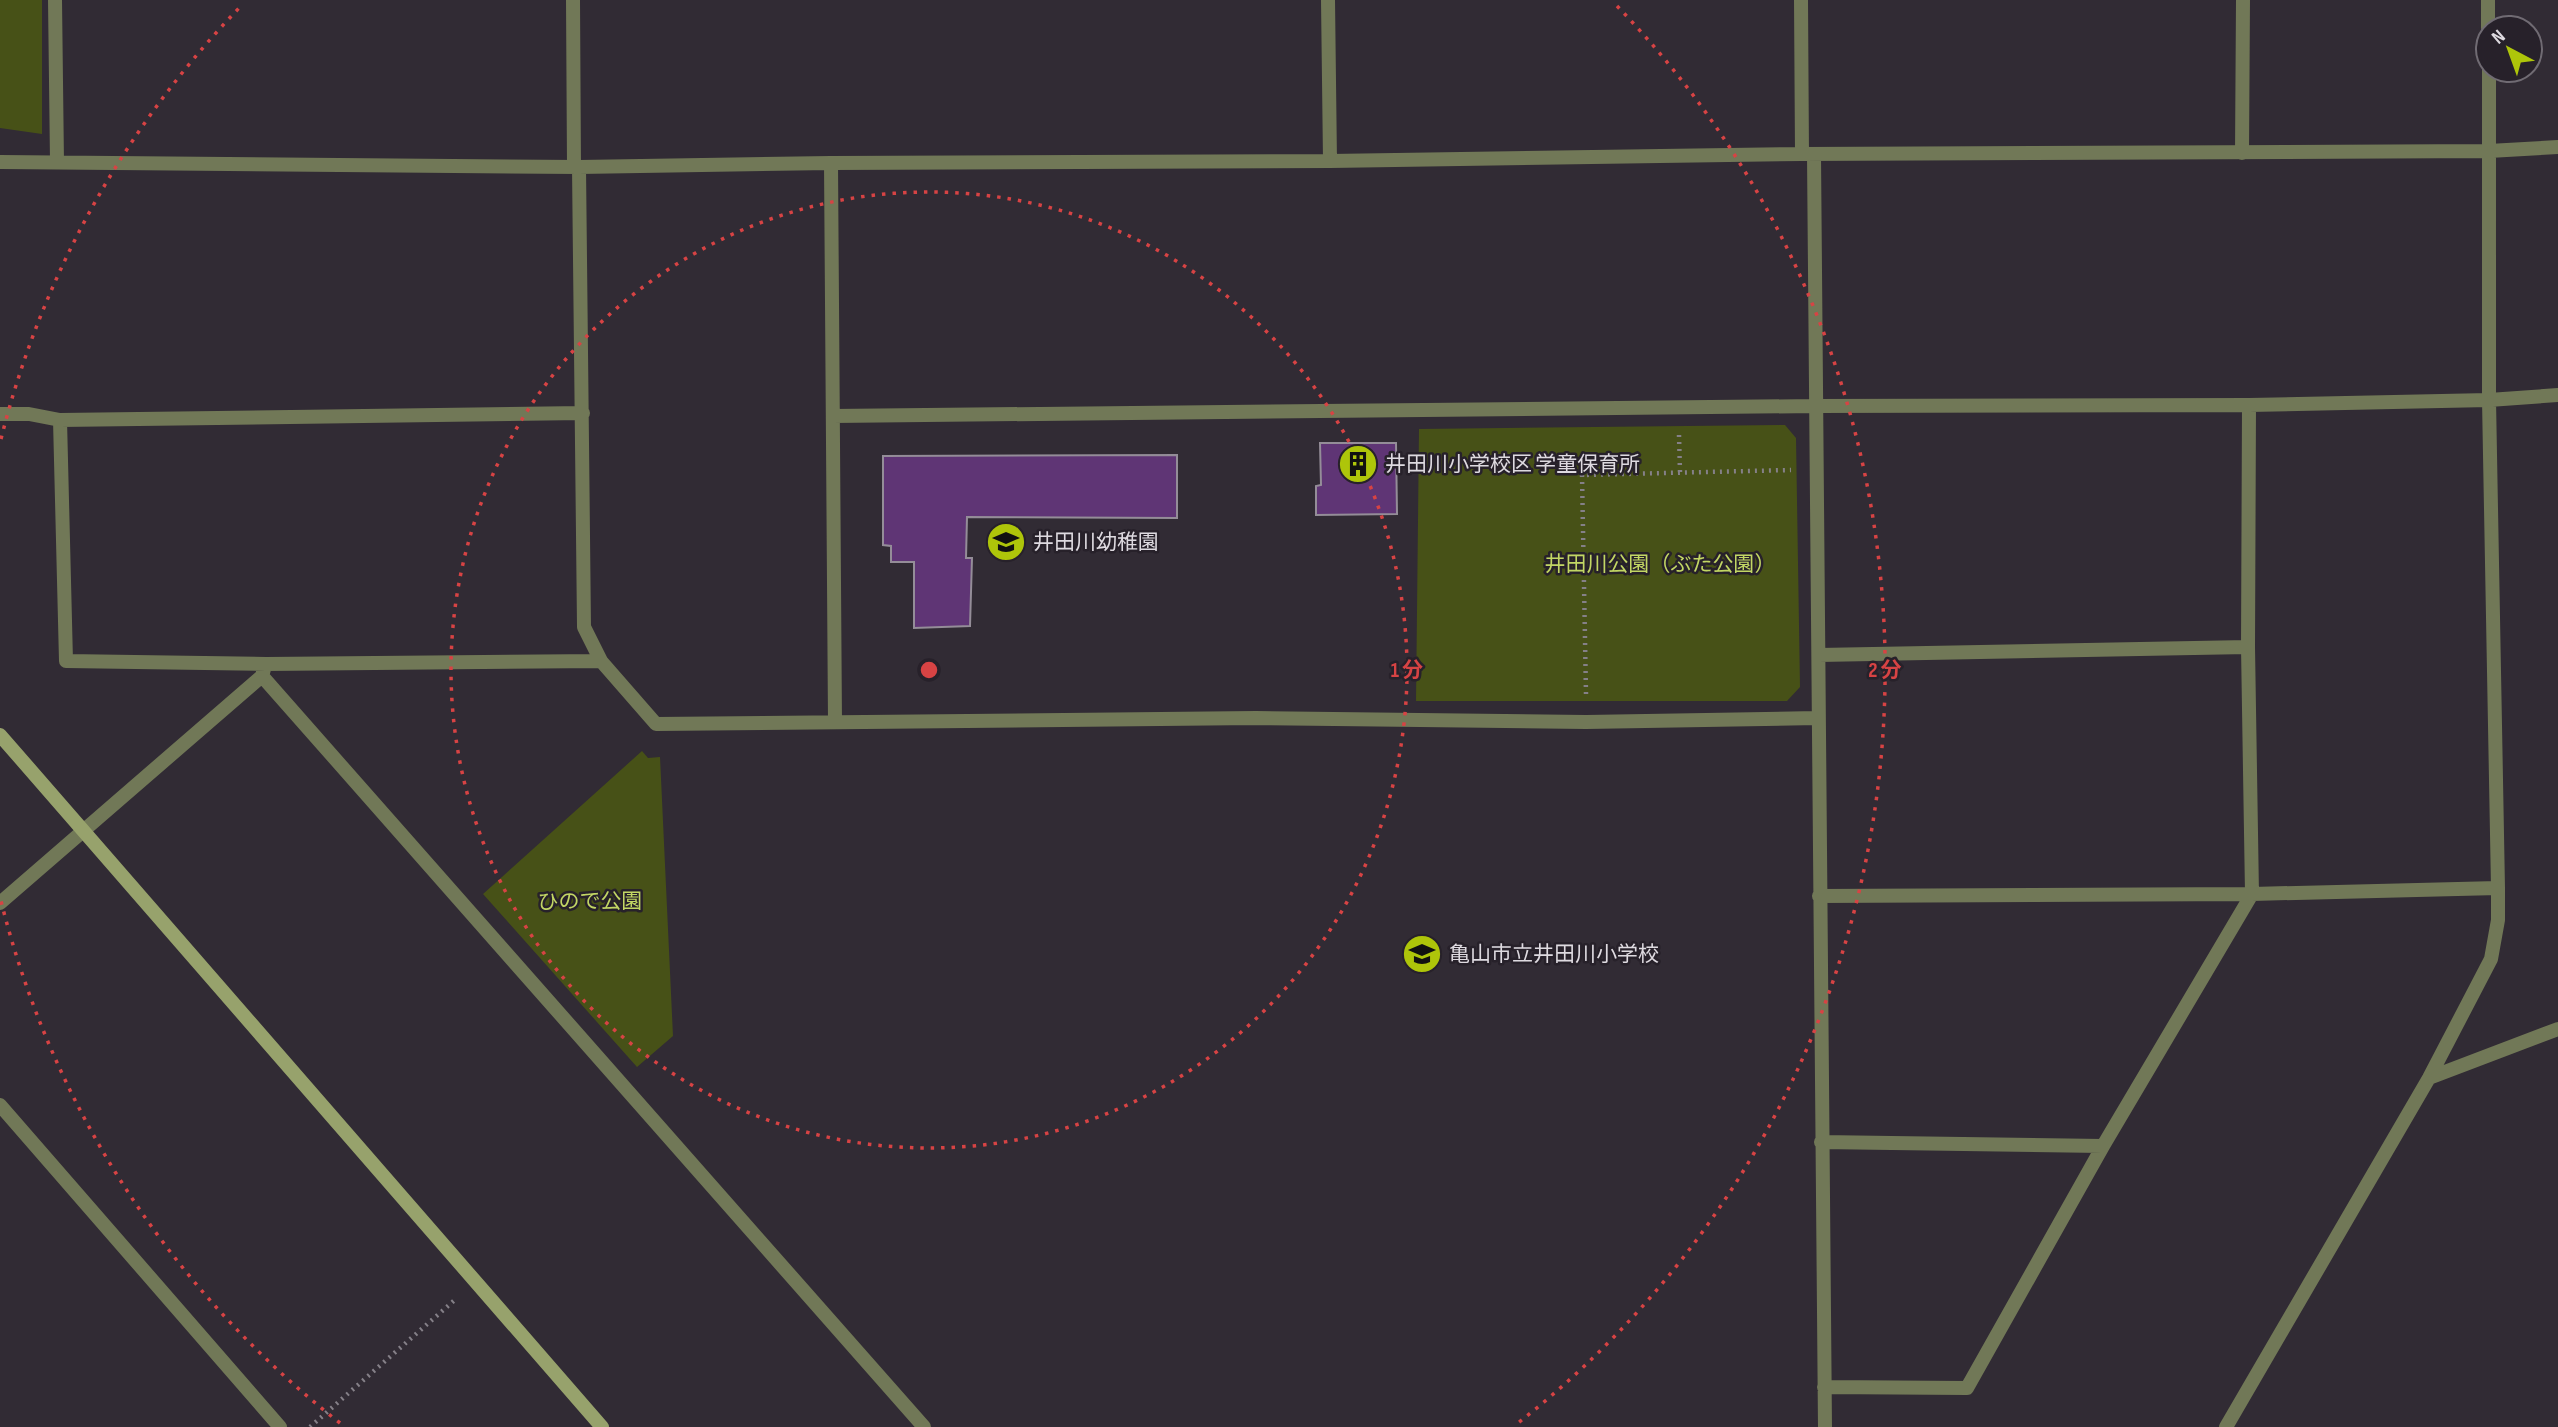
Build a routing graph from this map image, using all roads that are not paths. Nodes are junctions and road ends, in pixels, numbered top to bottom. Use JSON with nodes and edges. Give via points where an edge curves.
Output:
{"nodes":[{"id":1,"x":55,"y":0,"type":"edge"},
{"id":2,"x":573,"y":0,"type":"edge"},
{"id":3,"x":1328,"y":0,"type":"edge"},
{"id":4,"x":1801,"y":0,"type":"edge"},
{"id":5,"x":2243,"y":0,"type":"edge"},
{"id":6,"x":2488,"y":84,"type":"edge"},
{"id":7,"x":2558,"y":147,"type":"edge"},
{"id":8,"x":2489,"y":151,"type":"junction"},
{"id":9,"x":2242,"y":153,"type":"junction"},
{"id":10,"x":1808,"y":155,"type":"junction"},
{"id":11,"x":1329,"y":161,"type":"junction"},
{"id":12,"x":0,"y":162,"type":"edge"},
{"id":13,"x":57,"y":162,"type":"junction"},
{"id":14,"x":831,"y":163,"type":"junction"},
{"id":15,"x":576,"y":167,"type":"junction"},
{"id":16,"x":2558,"y":395,"type":"edge"},
{"id":17,"x":2489,"y":400,"type":"junction"},
{"id":18,"x":1815,"y":405,"type":"junction"},
{"id":19,"x":2249,"y":405,"type":"junction"},
{"id":20,"x":0,"y":414,"type":"edge"},
{"id":21,"x":583,"y":414,"type":"junction"},
{"id":22,"x":833,"y":416,"type":"junction"},
{"id":23,"x":61,"y":421,"type":"junction"},
{"id":24,"x":2248,"y":647,"type":"junction"},
{"id":25,"x":1819,"y":655,"type":"junction"},
{"id":26,"x":601,"y":661,"type":"junction"},
{"id":27,"x":264,"y":670,"type":"junction"},
{"id":28,"x":1817,"y":718,"type":"junction"},
{"id":29,"x":835,"y":722,"type":"junction"},
{"id":30,"x":0,"y":735,"type":"edge"},
{"id":31,"x":83,"y":831,"type":"junction"},
{"id":32,"x":2498,"y":888,"type":"junction"},
{"id":33,"x":2252,"y":894,"type":"junction"},
{"id":34,"x":1819,"y":896,"type":"junction"},
{"id":35,"x":0,"y":903,"type":"edge"},
{"id":36,"x":2558,"y":1029,"type":"edge"},
{"id":37,"x":2429,"y":1078,"type":"junction"},
{"id":38,"x":0,"y":1105,"type":"edge"},
{"id":39,"x":1821,"y":1142,"type":"junction"},
{"id":40,"x":2103,"y":1146,"type":"junction"},
{"id":41,"x":1824,"y":1387,"type":"junction"},
{"id":42,"x":280,"y":1427,"type":"edge"},
{"id":43,"x":602,"y":1427,"type":"edge"},
{"id":44,"x":924,"y":1427,"type":"edge"},
{"id":45,"x":1825,"y":1427,"type":"edge"},
{"id":46,"x":2226,"y":1427,"type":"edge"}],
"edges":[{"from":1,"to":13,"type":"street"},
{"from":2,"to":15,"type":"street"},
{"from":3,"to":11,"type":"street"},
{"from":4,"to":10,"type":"street"},
{"from":5,"to":9,"type":"street"},
{"from":6,"to":8,"type":"street"},
{"from":7,"to":8,"type":"street"},
{"from":8,"to":9,"type":"street"},
{"from":8,"to":17,"type":"street"},
{"from":9,"to":10,"type":"street"},
{"from":10,"to":11,"type":"street"},
{"from":10,"to":18,"type":"street"},
{"from":11,"to":14,"type":"street"},
{"from":12,"to":13,"type":"street"},
{"from":13,"to":15,"type":"street"},
{"from":14,"to":15,"type":"street"},
{"from":14,"to":22,"type":"street"},
{"from":15,"to":21,"type":"street"},
{"from":16,"to":17,"type":"street"},
{"from":17,"to":19,"type":"street"},
{"from":17,"to":32,"type":"street"},
{"from":18,"to":19,"type":"street"},
{"from":18,"to":22,"type":"street"},
{"from":18,"to":25,"type":"street"},
{"from":19,"to":24,"type":"street"},
{"from":20,"to":23,"type":"street"},
{"from":21,"to":23,"type":"street"},
{"from":21,"to":26,"type":"street","via":[[584,626]]},
{"from":22,"to":29,"type":"street"},
{"from":23,"to":27,"type":"street","via":[[66,661]]},
{"from":24,"to":25,"type":"street"},
{"from":24,"to":33,"type":"street"},
{"from":25,"to":28,"type":"street"},
{"from":26,"to":27,"type":"street"},
{"from":26,"to":29,"type":"street","via":[[656,724]]},
{"from":27,"to":31,"type":"street"},
{"from":27,"to":44,"type":"street"},
{"from":28,"to":29,"type":"street"},
{"from":28,"to":34,"type":"street"},
{"from":30,"to":31,"type":"street"},
{"from":31,"to":35,"type":"street"},
{"from":31,"to":43,"type":"street"},
{"from":32,"to":33,"type":"street"},
{"from":32,"to":37,"type":"street","via":[[2491,959]]},
{"from":33,"to":34,"type":"street"},
{"from":33,"to":40,"type":"street"},
{"from":34,"to":39,"type":"street"},
{"from":36,"to":37,"type":"street"},
{"from":37,"to":46,"type":"street"},
{"from":38,"to":42,"type":"street"},
{"from":39,"to":40,"type":"street"},
{"from":39,"to":41,"type":"street"},
{"from":40,"to":41,"type":"street","via":[[1967,1388]]},
{"from":41,"to":45,"type":"street"}]}
